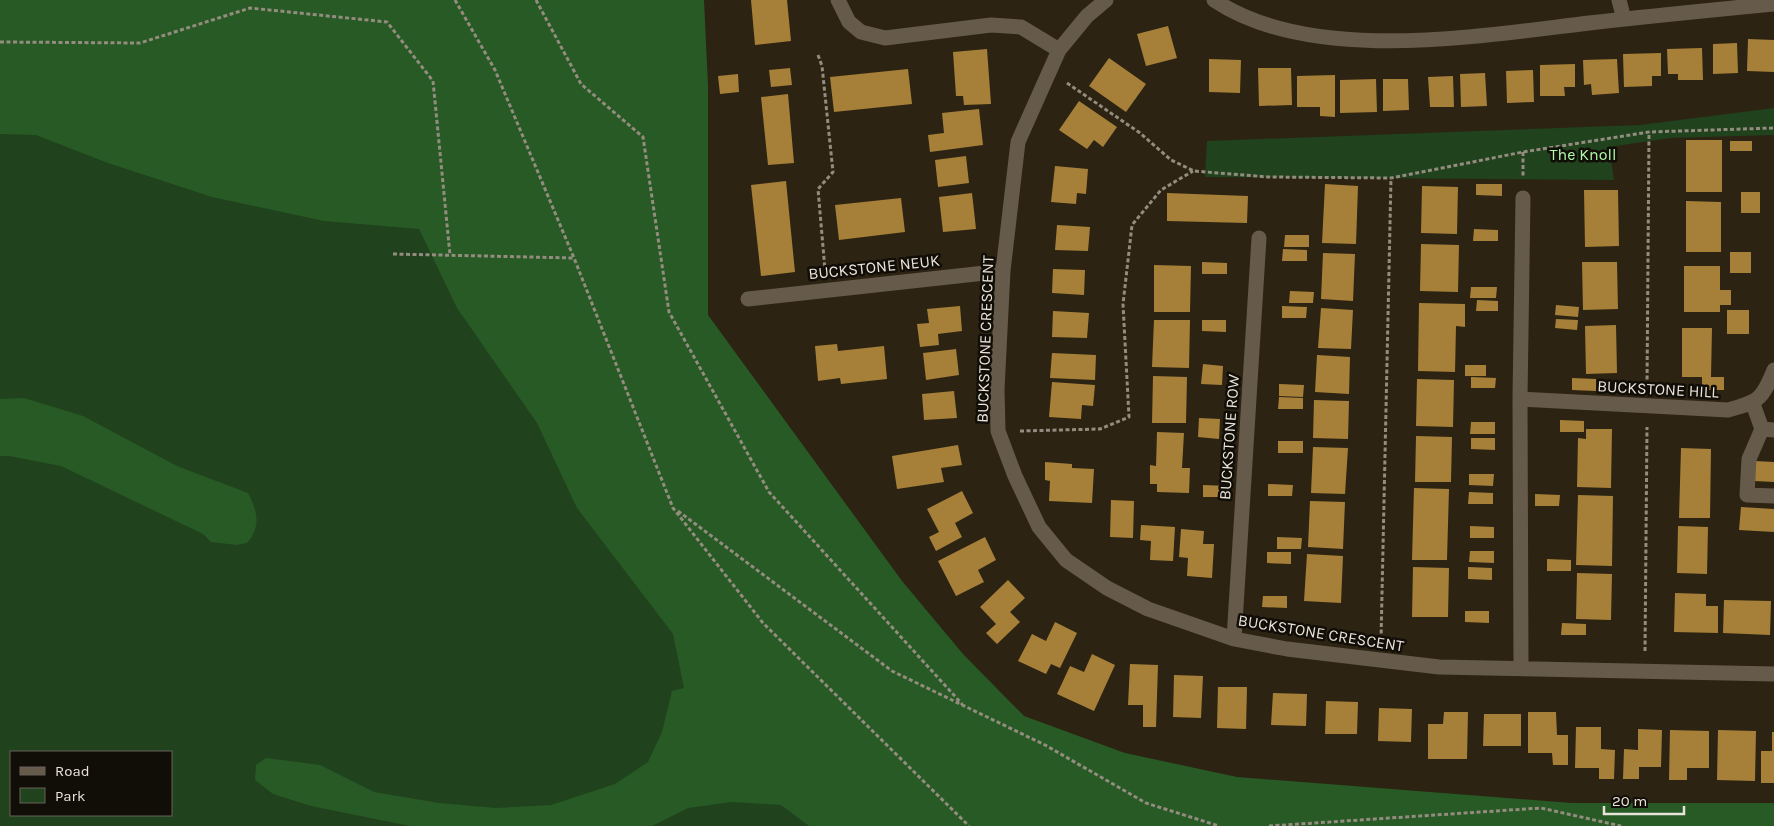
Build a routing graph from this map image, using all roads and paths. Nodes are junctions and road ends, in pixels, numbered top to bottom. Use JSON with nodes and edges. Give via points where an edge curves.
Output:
{"nodes":[{"id":1,"x":455,"y":0,"type":"edge"},
{"id":2,"x":536,"y":0,"type":"edge"},
{"id":3,"x":838,"y":0,"type":"edge"},
{"id":4,"x":1106,"y":0,"type":"edge"},
{"id":5,"x":1214,"y":0,"type":"edge"},
{"id":6,"x":1619,"y":0,"type":"edge"},
{"id":7,"x":1774,"y":4,"type":"edge"},
{"id":8,"x":1624,"y":19,"type":"junction"},
{"id":9,"x":0,"y":42,"type":"edge"},
{"id":10,"x":1059,"y":50,"type":"junction"},
{"id":11,"x":818,"y":54,"type":"dead end"},
{"id":12,"x":1050,"y":71,"type":"junction"},
{"id":13,"x":1774,"y":128,"type":"edge"},
{"id":14,"x":1194,"y":171,"type":"junction"},
{"id":15,"x":1392,"y":178,"type":"junction"},
{"id":16,"x":1523,"y":198,"type":"dead end"},
{"id":17,"x":1259,"y":238,"type":"dead end"},
{"id":18,"x":393,"y":254,"type":"dead end"},
{"id":19,"x":450,"y":255,"type":"junction"},
{"id":20,"x":574,"y":258,"type":"junction"},
{"id":21,"x":1003,"y":270,"type":"junction"},
{"id":22,"x":827,"y":290,"type":"junction"},
{"id":23,"x":748,"y":299,"type":"dead end"},
{"id":24,"x":1774,"y":370,"type":"edge"},
{"id":25,"x":1520,"y":399,"type":"junction"},
{"id":26,"x":1753,"y":404,"type":"junction"},
{"id":27,"x":1768,"y":429,"type":"edge"},
{"id":28,"x":998,"y":431,"type":"junction"},
{"id":29,"x":1774,"y":496,"type":"edge"},
{"id":30,"x":673,"y":508,"type":"junction"},
{"id":31,"x":1234,"y":639,"type":"junction"},
{"id":32,"x":1380,"y":662,"type":"junction"},
{"id":33,"x":1521,"y":668,"type":"junction"},
{"id":34,"x":1774,"y":674,"type":"edge"},
{"id":35,"x":962,"y":704,"type":"junction"},
{"id":36,"x":969,"y":826,"type":"edge"},
{"id":37,"x":1219,"y":826,"type":"edge"},
{"id":38,"x":1270,"y":826,"type":"edge"},
{"id":39,"x":1621,"y":826,"type":"edge"}],
"edges":[{"from":1,"to":20,"type":"path","via":[[494,70]]},
{"from":2,"to":35,"type":"path","via":[[581,84],[643,137],[669,312],[770,492]]},
{"from":3,"to":10,"type":"street","via":[[849,22],[861,32],[885,38],[991,25],[1021,27]]},
{"from":4,"to":10,"type":"street","name":"BUCKSTONE CRESCENT","via":[[1087,16]]},
{"from":5,"to":8,"type":"street","via":[[1232,12],[1262,24],[1331,38],[1419,40]]},
{"from":6,"to":8,"type":"street"},
{"from":7,"to":8,"type":"street"},
{"from":9,"to":19,"type":"path","via":[[140,43],[250,8],[387,22],[432,81]]},
{"from":10,"to":12,"type":"street","name":"BUCKSTONE CRESCENT"},
{"from":11,"to":22,"type":"path","via":[[822,66],[832,172],[818,189]]},
{"from":12,"to":14,"type":"path","via":[[1140,132],[1171,160]]},
{"from":12,"to":21,"type":"street","name":"BUCKSTONE CRESCENT","via":[[1018,142]]},
{"from":13,"to":15,"type":"path","via":[[1649,132],[1523,152]]},
{"from":14,"to":15,"type":"path","via":[[1268,177]]},
{"from":14,"to":28,"type":"path","via":[[1161,190],[1132,225],[1123,304],[1129,417],[1100,429]]},
{"from":15,"to":32,"type":"path"},
{"from":16,"to":25,"type":"street"},
{"from":17,"to":31,"type":"street","name":"BUCKSTONE ROW"},
{"from":18,"to":19,"type":"path"},
{"from":19,"to":20,"type":"path"},
{"from":20,"to":30,"type":"path"},
{"from":21,"to":22,"type":"street","name":"BUCKSTONE NEUK"},
{"from":21,"to":28,"type":"street","name":"BUCKSTONE CRESCENT"},
{"from":22,"to":23,"type":"street","name":"BUCKSTONE NEUK"},
{"from":24,"to":26,"type":"street","via":[[1767,387]]},
{"from":25,"to":26,"type":"street","name":"BUCKSTONE HILL","via":[[1728,410]]},
{"from":25,"to":33,"type":"street"},
{"from":26,"to":27,"type":"street"},
{"from":27,"to":29,"type":"street","via":[[1749,459],[1747,495]]},
{"from":28,"to":31,"type":"street","name":"BUCKSTONE CRESCENT","via":[[1039,527],[1066,560],[1107,588],[1148,609]]},
{"from":30,"to":35,"type":"path","via":[[892,671]]},
{"from":30,"to":36,"type":"path","via":[[763,623]]},
{"from":31,"to":32,"type":"street","name":"BUCKSTONE CRESCENT"},
{"from":32,"to":33,"type":"street","name":"BUCKSTONE CRESCENT"},
{"from":33,"to":34,"type":"street","name":"BUCKSTONE CRESCENT"},
{"from":35,"to":37,"type":"path","via":[[1045,745],[1146,803]]},
{"from":38,"to":39,"type":"path","via":[[1541,808]]}]}
